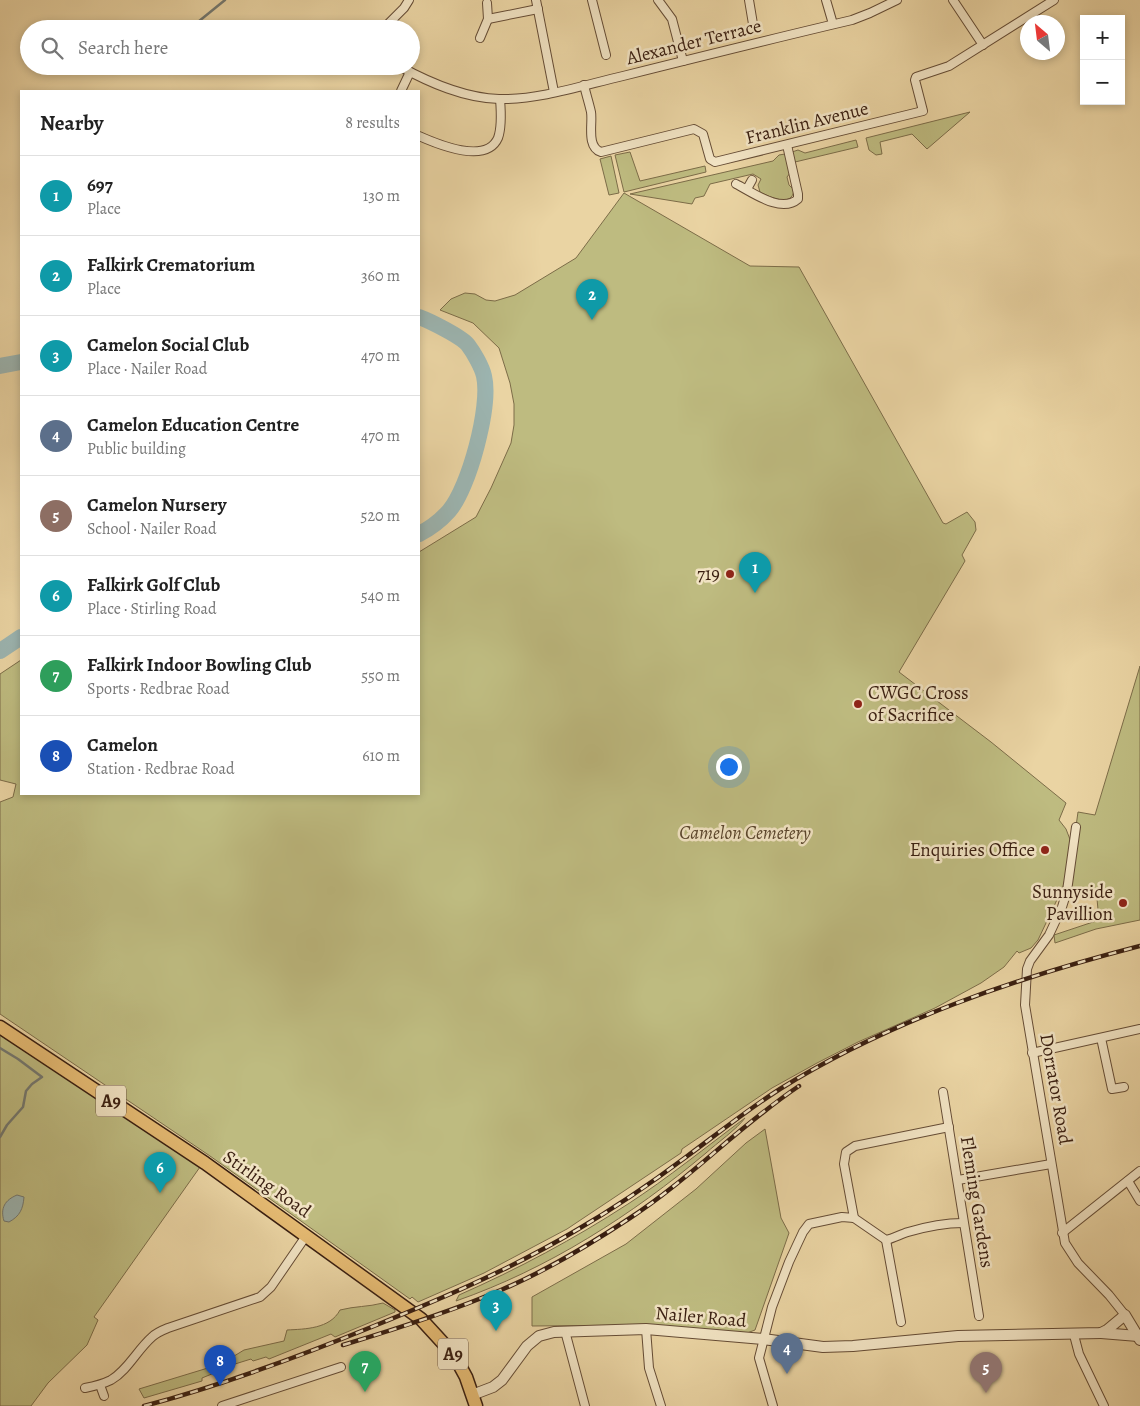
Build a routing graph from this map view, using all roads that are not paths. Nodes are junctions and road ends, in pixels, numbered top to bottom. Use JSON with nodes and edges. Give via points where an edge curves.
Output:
{"nodes":[{"id":1,"x":409,"y":0,"type":"edge"},
{"id":2,"x":536,"y":0,"type":"edge"},
{"id":3,"x":592,"y":0,"type":"edge"},
{"id":4,"x":658,"y":0,"type":"edge"},
{"id":5,"x":748,"y":0,"type":"edge"},
{"id":6,"x":826,"y":0,"type":"edge"},
{"id":7,"x":897,"y":0,"type":"edge"},
{"id":8,"x":953,"y":0,"type":"edge"},
{"id":9,"x":1054,"y":0,"type":"edge"},
{"id":10,"x":488,"y":3,"type":"dead end"},
{"id":11,"x":1044,"y":3,"type":"edge"},
{"id":12,"x":538,"y":9,"type":"junction"},
{"id":13,"x":488,"y":19,"type":"junction"},
{"id":14,"x":391,"y":20,"type":"edge"},
{"id":15,"x":753,"y":24,"type":"dead end"},
{"id":16,"x":833,"y":24,"type":"junction"},
{"id":17,"x":480,"y":38,"type":"dead end"},
{"id":18,"x":983,"y":45,"type":"junction"},
{"id":19,"x":606,"y":55,"type":"dead end"},
{"id":20,"x":683,"y":61,"type":"junction"},
{"id":21,"x":409,"y":75,"type":"edge"},
{"id":22,"x":416,"y":75,"type":"edge"},
{"id":23,"x":584,"y":85,"type":"junction"},
{"id":24,"x":401,"y":90,"type":"edge"},
{"id":25,"x":554,"y":92,"type":"junction"},
{"id":26,"x":500,"y":99,"type":"junction"},
{"id":27,"x":420,"y":136,"type":"edge"},
{"id":28,"x":787,"y":145,"type":"junction"},
{"id":29,"x":752,"y":180,"type":"dead end"},
{"id":30,"x":736,"y":184,"type":"dead end"},
{"id":31,"x":747,"y":189,"type":"junction"},
{"id":32,"x":1076,"y":827,"type":"dead end"},
{"id":33,"x":0,"y":1027,"type":"edge"},
{"id":34,"x":1140,"y":1029,"type":"edge"},
{"id":35,"x":1101,"y":1038,"type":"junction"},
{"id":36,"x":1032,"y":1053,"type":"junction"},
{"id":37,"x":1124,"y":1087,"type":"dead end"},
{"id":38,"x":943,"y":1092,"type":"dead end"},
{"id":39,"x":949,"y":1128,"type":"junction"},
{"id":40,"x":1051,"y":1164,"type":"junction"},
{"id":41,"x":1140,"y":1171,"type":"edge"},
{"id":42,"x":958,"y":1180,"type":"junction"},
{"id":43,"x":1128,"y":1181,"type":"junction"},
{"id":44,"x":1140,"y":1201,"type":"edge"},
{"id":45,"x":854,"y":1218,"type":"junction"},
{"id":46,"x":963,"y":1223,"type":"junction"},
{"id":47,"x":1062,"y":1233,"type":"junction"},
{"id":48,"x":306,"y":1236,"type":"junction"},
{"id":49,"x":886,"y":1240,"type":"junction"},
{"id":50,"x":1125,"y":1315,"type":"junction"},
{"id":51,"x":979,"y":1316,"type":"dead end"},
{"id":52,"x":901,"y":1322,"type":"dead end"},
{"id":53,"x":646,"y":1329,"type":"junction"},
{"id":54,"x":565,"y":1331,"type":"junction"},
{"id":55,"x":1101,"y":1333,"type":"junction"},
{"id":56,"x":1074,"y":1335,"type":"junction"},
{"id":57,"x":1139,"y":1338,"type":"edge"},
{"id":58,"x":763,"y":1339,"type":"junction"},
{"id":59,"x":341,"y":1367,"type":"dead end"},
{"id":60,"x":100,"y":1385,"type":"junction"},
{"id":61,"x":86,"y":1388,"type":"dead end"},
{"id":62,"x":104,"y":1396,"type":"dead end"},
{"id":63,"x":474,"y":1401,"type":"edge"},
{"id":64,"x":222,"y":1406,"type":"edge"},
{"id":65,"x":585,"y":1406,"type":"edge"},
{"id":66,"x":661,"y":1406,"type":"edge"},
{"id":67,"x":773,"y":1406,"type":"edge"},
{"id":68,"x":1104,"y":1406,"type":"edge"}],
"edges":[{"from":1,"to":14,"type":"street"},
{"from":2,"to":12,"type":"street"},
{"from":3,"to":19,"type":"street"},
{"from":4,"to":20,"type":"street","via":[[672,19]]},
{"from":5,"to":15,"type":"street"},
{"from":6,"to":16,"type":"street"},
{"from":7,"to":16,"type":"street","name":"Alexander Terrace","via":[[870,13]]},
{"from":8,"to":18,"type":"street"},
{"from":9,"to":11,"type":"street","name":"Franklin Avenue"},
{"from":10,"to":13,"type":"street"},
{"from":11,"to":18,"type":"street","name":"Franklin Avenue"},
{"from":12,"to":13,"type":"street"},
{"from":12,"to":25,"type":"street"},
{"from":13,"to":17,"type":"street"},
{"from":16,"to":20,"type":"street","name":"Alexander Terrace"},
{"from":18,"to":28,"type":"street","name":"Franklin Avenue","via":[[949,66],[916,76],[923,110]]},
{"from":20,"to":23,"type":"street","name":"Alexander Terrace"},
{"from":21,"to":24,"type":"street"},
{"from":22,"to":26,"type":"street","name":"Alexander Terrace","via":[[467,94]]},
{"from":23,"to":25,"type":"street","name":"Alexander Terrace"},
{"from":23,"to":28,"type":"street","name":"Franklin Avenue","via":[[591,112],[591,133],[595,148],[601,152],[694,129],[703,134],[710,159],[715,162]]},
{"from":25,"to":26,"type":"street","name":"Alexander Terrace"},
{"from":26,"to":27,"type":"street","via":[[498,137],[485,150],[464,151]]},
{"from":28,"to":31,"type":"street","via":[[798,199],[782,204]]},
{"from":29,"to":31,"type":"street"},
{"from":30,"to":31,"type":"street"},
{"from":32,"to":36,"type":"street","name":"Dorrator Road","via":[[1062,907],[1026,969],[1024,1006]]},
{"from":33,"to":48,"type":"main road","name":"Stirling Road","number":"A9","via":[[204,1163]]},
{"from":34,"to":35,"type":"street"},
{"from":35,"to":36,"type":"street"},
{"from":35,"to":37,"type":"street","via":[[1112,1089]]},
{"from":36,"to":40,"type":"street","name":"Dorrator Road"},
{"from":38,"to":39,"type":"street","name":"Fleming Gardens"},
{"from":39,"to":42,"type":"street","name":"Fleming Gardens"},
{"from":39,"to":45,"type":"street","via":[[855,1146],[846,1152],[844,1164]]},
{"from":40,"to":42,"type":"street"},
{"from":40,"to":47,"type":"street","name":"Dorrator Road"},
{"from":41,"to":43,"type":"street"},
{"from":42,"to":46,"type":"street","name":"Fleming Gardens"},
{"from":43,"to":44,"type":"street"},
{"from":43,"to":47,"type":"street"},
{"from":45,"to":49,"type":"street"},
{"from":45,"to":58,"type":"street","via":[[809,1224],[772,1307]]},
{"from":46,"to":49,"type":"street","via":[[908,1232]]},
{"from":46,"to":51,"type":"street","name":"Fleming Gardens"},
{"from":47,"to":50,"type":"street","name":"Dorrator Road","via":[[1078,1263]]},
{"from":48,"to":60,"type":"street","via":[[271,1287],[260,1297],[159,1332],[113,1379]]},
{"from":48,"to":63,"type":"main road","name":"Stirling Road","number":"A9","via":[[421,1319],[454,1355]]},
{"from":49,"to":52,"type":"street"},
{"from":50,"to":55,"type":"street"},
{"from":50,"to":57,"type":"street","name":"Dorrator Road"},
{"from":53,"to":54,"type":"street","name":"Nailer Road"},
{"from":53,"to":58,"type":"street","name":"Nailer Road"},
{"from":53,"to":66,"type":"street","via":[[649,1368]]},
{"from":54,"to":63,"type":"street","name":"Nailer Road","via":[[539,1336],[527,1346],[502,1380]]},
{"from":54,"to":65,"type":"street"},
{"from":55,"to":56,"type":"street","name":"Nailer Road"},
{"from":55,"to":57,"type":"street","name":"Nailer Road"},
{"from":56,"to":58,"type":"street","name":"Nailer Road","via":[[958,1336],[822,1347]]},
{"from":56,"to":68,"type":"street","via":[[1079,1354]]},
{"from":58,"to":67,"type":"street","via":[[759,1358]]},
{"from":59,"to":64,"type":"street"},
{"from":60,"to":61,"type":"street"},
{"from":60,"to":62,"type":"street"}]}
